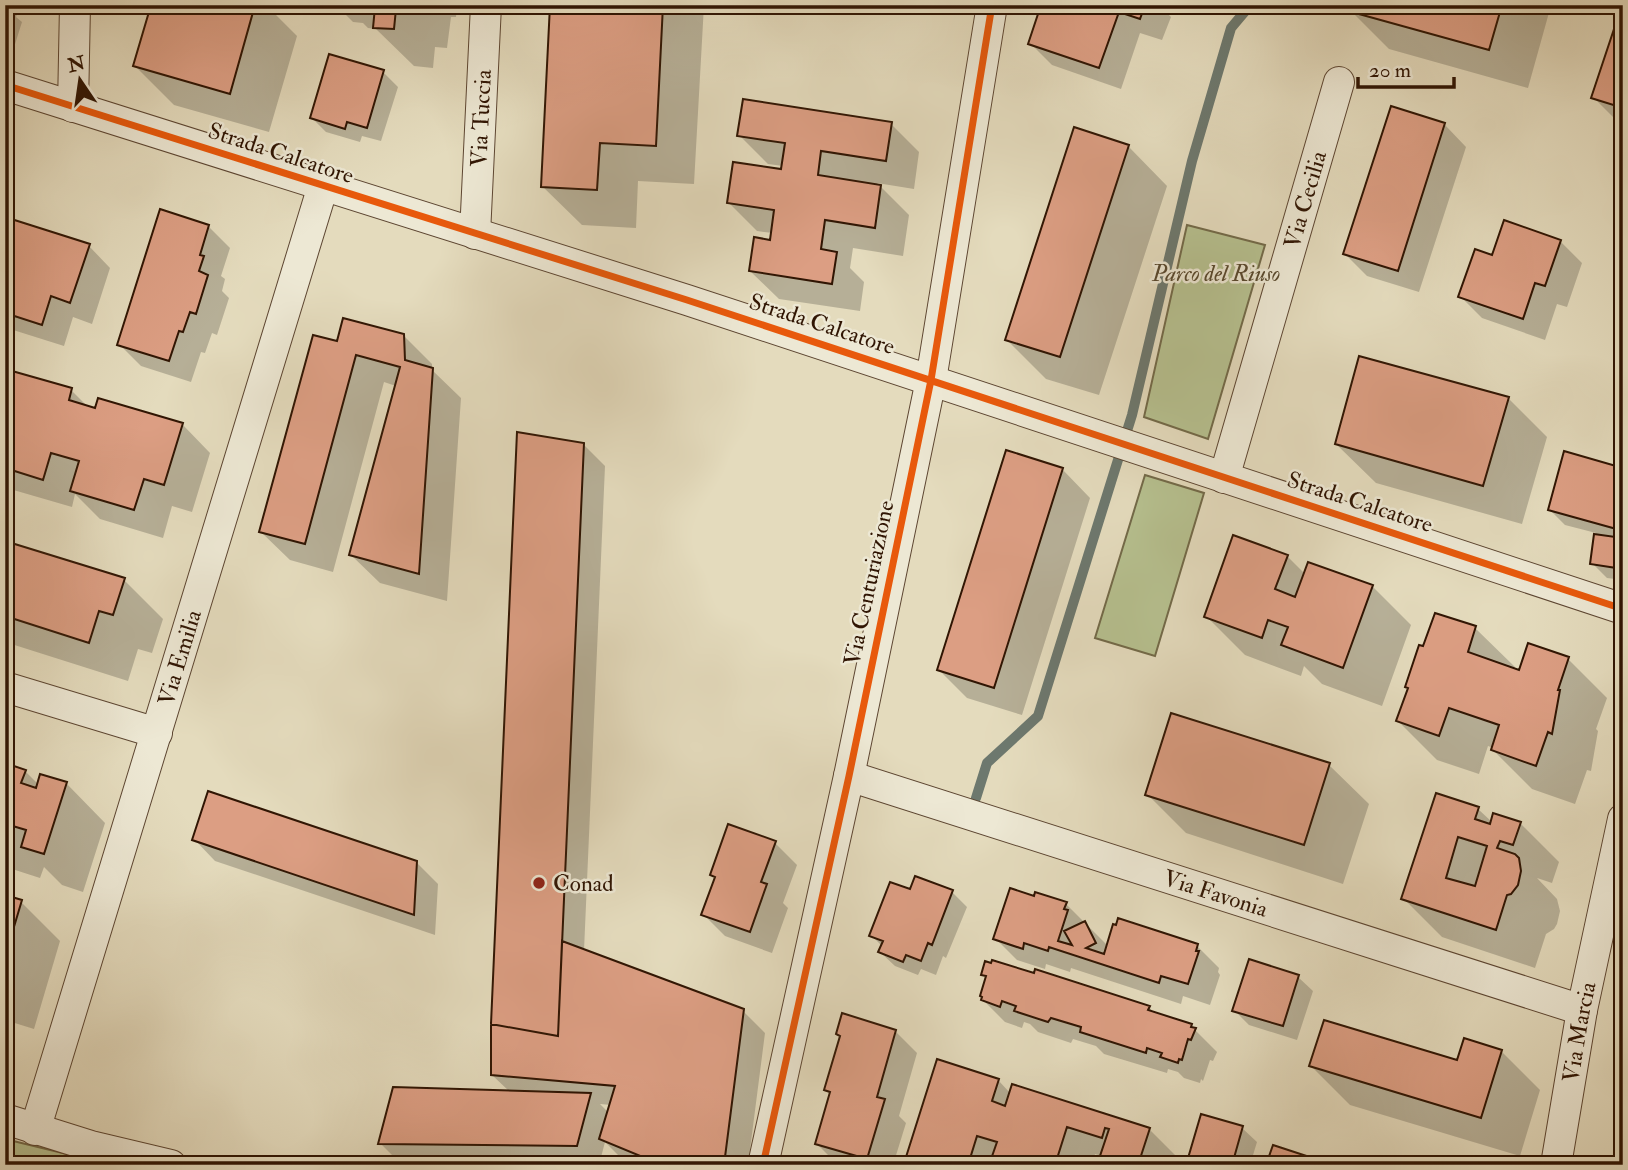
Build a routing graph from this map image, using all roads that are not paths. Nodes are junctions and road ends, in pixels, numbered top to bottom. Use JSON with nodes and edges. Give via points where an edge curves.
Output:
{"nodes":[{"id":1,"x":75,"y":5,"type":"edge"},
{"id":2,"x":486,"y":5,"type":"edge"},
{"id":3,"x":992,"y":5,"type":"edge"},
{"id":4,"x":1339,"y":82,"type":"dead end"},
{"id":5,"x":5,"y":85,"type":"edge"},
{"id":6,"x":73,"y":107,"type":"junction"},
{"id":7,"x":323,"y":186,"type":"junction"},
{"id":8,"x":475,"y":234,"type":"junction"},
{"id":9,"x":932,"y":380,"type":"junction"},
{"id":10,"x":1224,"y":478,"type":"junction"},
{"id":11,"x":1623,"y":609,"type":"edge"},
{"id":12,"x":5,"y":687,"type":"edge"},
{"id":13,"x":156,"y":733,"type":"junction"},
{"id":14,"x":849,"y":776,"type":"junction"},
{"id":15,"x":1623,"y":819,"type":"edge"},
{"id":16,"x":1583,"y":1010,"type":"junction"},
{"id":17,"x":5,"y":1119,"type":"edge"},
{"id":18,"x":36,"y":1130,"type":"junction"},
{"id":19,"x":171,"y":1165,"type":"edge"},
{"id":20,"x":763,"y":1165,"type":"edge"},
{"id":21,"x":1556,"y":1165,"type":"edge"}],
"edges":[{"from":1,"to":6,"type":"street"},
{"from":2,"to":8,"type":"street","name":"Via Tuccia"},
{"from":3,"to":9,"type":"street","name":"Via Centuriazione"},
{"from":4,"to":10,"type":"street","name":"Via Cecilia"},
{"from":5,"to":6,"type":"street","name":"Strada Calcatore"},
{"from":6,"to":7,"type":"street","name":"Strada Calcatore"},
{"from":7,"to":8,"type":"street","name":"Strada Calcatore"},
{"from":7,"to":13,"type":"street","name":"Via Emilia"},
{"from":8,"to":9,"type":"street","name":"Strada Calcatore"},
{"from":9,"to":10,"type":"street","name":"Strada Calcatore"},
{"from":9,"to":14,"type":"street","name":"Via Centuriazione"},
{"from":10,"to":11,"type":"street","name":"Strada Calcatore"},
{"from":12,"to":13,"type":"street"},
{"from":13,"to":18,"type":"street","name":"Via Emilia"},
{"from":14,"to":16,"type":"street","name":"Via Favonia"},
{"from":14,"to":20,"type":"street","name":"Via Centuriazione"},
{"from":15,"to":16,"type":"street","name":"Via Marcia"},
{"from":16,"to":21,"type":"street","name":"Via Marcia"},
{"from":17,"to":18,"type":"street"},
{"from":18,"to":19,"type":"street"}]}
